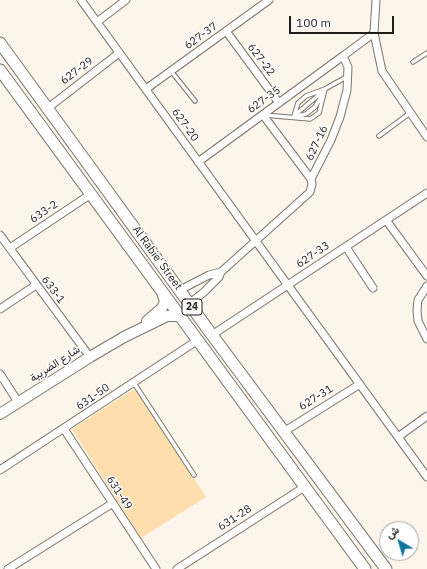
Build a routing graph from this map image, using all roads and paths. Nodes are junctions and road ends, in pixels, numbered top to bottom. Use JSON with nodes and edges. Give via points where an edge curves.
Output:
{"nodes":[{"id":1,"x":81,"y":0,"type":"edge"},
{"id":2,"x":126,"y":0,"type":"edge"},
{"id":3,"x":268,"y":0,"type":"edge"},
{"id":4,"x":376,"y":0,"type":"edge"},
{"id":5,"x":97,"y":22,"type":"junction"},
{"id":6,"x":226,"y":32,"type":"junction"},
{"id":7,"x":374,"y":33,"type":"junction"},
{"id":8,"x":0,"y":43,"type":"edge"},
{"id":9,"x":119,"y":53,"type":"junction"},
{"id":10,"x":427,"y":53,"type":"edge"},
{"id":11,"x":343,"y":56,"type":"junction"},
{"id":12,"x":0,"y":59,"type":"edge"},
{"id":13,"x":12,"y":60,"type":"junction"},
{"id":14,"x":413,"y":62,"type":"dead end"},
{"id":15,"x":0,"y":70,"type":"edge"},
{"id":16,"x":171,"y":71,"type":"junction"},
{"id":17,"x":348,"y":76,"type":"junction"},
{"id":18,"x":146,"y":89,"type":"junction"},
{"id":19,"x":325,"y":89,"type":"junction"},
{"id":20,"x":195,"y":102,"type":"dead end"},
{"id":21,"x":280,"y":103,"type":"junction"},
{"id":22,"x":48,"y":108,"type":"junction"},
{"id":23,"x":410,"y":113,"type":"junction"},
{"id":24,"x":263,"y":114,"type":"junction"},
{"id":25,"x":294,"y":116,"type":"junction"},
{"id":26,"x":379,"y":136,"type":"dead end"},
{"id":27,"x":427,"y":137,"type":"edge"},
{"id":28,"x":198,"y":162,"type":"junction"},
{"id":29,"x":311,"y":180,"type":"junction"},
{"id":30,"x":427,"y":193,"type":"edge"},
{"id":31,"x":91,"y":194,"type":"junction"},
{"id":32,"x":386,"y":220,"type":"junction"},
{"id":33,"x":0,"y":235,"type":"edge"},
{"id":34,"x":256,"y":241,"type":"junction"},
{"id":35,"x":346,"y":247,"type":"junction"},
{"id":36,"x":10,"y":248,"type":"junction"},
{"id":37,"x":221,"y":272,"type":"junction"},
{"id":38,"x":427,"y":276,"type":"edge"},
{"id":39,"x":36,"y":285,"type":"junction"},
{"id":40,"x":288,"y":285,"type":"junction"},
{"id":41,"x":427,"y":286,"type":"edge"},
{"id":42,"x":374,"y":288,"type":"dead end"},
{"id":43,"x":180,"y":290,"type":"junction"},
{"id":44,"x":163,"y":295,"type":"junction"},
{"id":45,"x":190,"y":303,"type":"junction"},
{"id":46,"x":0,"y":308,"type":"edge"},
{"id":47,"x":178,"y":316,"type":"junction"},
{"id":48,"x":212,"y":335,"type":"junction"},
{"id":49,"x":124,"y":337,"type":"junction"},
{"id":50,"x":427,"y":339,"type":"edge"},
{"id":51,"x":198,"y":340,"type":"junction"},
{"id":52,"x":90,"y":357,"type":"junction"},
{"id":53,"x":0,"y":374,"type":"edge"},
{"id":54,"x":134,"y":383,"type":"junction"},
{"id":55,"x":360,"y":384,"type":"junction"},
{"id":56,"x":18,"y":402,"type":"junction"},
{"id":57,"x":0,"y":414,"type":"edge"},
{"id":58,"x":427,"y":416,"type":"edge"},
{"id":59,"x":64,"y":429,"type":"junction"},
{"id":60,"x":285,"y":431,"type":"junction"},
{"id":61,"x":398,"y":437,"type":"junction"},
{"id":62,"x":0,"y":470,"type":"edge"},
{"id":63,"x":194,"y":475,"type":"dead end"},
{"id":64,"x":427,"y":477,"type":"edge"},
{"id":65,"x":306,"y":486,"type":"junction"},
{"id":66,"x":113,"y":503,"type":"junction"},
{"id":67,"x":375,"y":553,"type":"junction"},
{"id":68,"x":363,"y":566,"type":"edge"},
{"id":69,"x":8,"y":569,"type":"edge"},
{"id":70,"x":156,"y":569,"type":"edge"},
{"id":71,"x":177,"y":569,"type":"edge"},
{"id":72,"x":386,"y":569,"type":"edge"}],
"edges":[{"from":1,"to":5,"type":"street","name":"627-20"},
{"from":2,"to":5,"type":"street"},
{"from":3,"to":6,"type":"street","name":"627-37"},
{"from":4,"to":7,"type":"street"},
{"from":5,"to":9,"type":"street","name":"627-20"},
{"from":6,"to":16,"type":"street","name":"627-37"},
{"from":6,"to":21,"type":"street","name":"627-22"},
{"from":7,"to":11,"type":"street"},
{"from":7,"to":23,"type":"street","via":[[382,71]]},
{"from":8,"to":13,"type":"main road","name":"Al Rabie' Street","number":"24"},
{"from":9,"to":18,"type":"street","name":"627-20"},
{"from":9,"to":22,"type":"street","name":"627-29"},
{"from":10,"to":14,"type":"lane"},
{"from":11,"to":17,"type":"street","name":"627-16","via":[[348,67]]},
{"from":11,"to":21,"type":"street","name":"627-35"},
{"from":12,"to":13,"type":"main road","via":[[8,56]]},
{"from":13,"to":22,"type":"main road","name":"Al Rabie' Street","number":"24"},
{"from":15,"to":31,"type":"main road","name":"Al Rabie' Street","number":"24"},
{"from":16,"to":18,"type":"street","name":"627-37"},
{"from":16,"to":20,"type":"lane"},
{"from":17,"to":19,"type":"lane"},
{"from":17,"to":29,"type":"street","name":"627-16","via":[[340,117]]},
{"from":18,"to":28,"type":"street","name":"627-20"},
{"from":19,"to":25,"type":"lane"},
{"from":19,"to":25,"type":"lane","via":[[315,107],[306,114]]},
{"from":19,"to":25,"type":"lane","via":[[306,96],[298,103]]},
{"from":19,"to":25,"type":"lane","via":[[318,113],[310,119]]},
{"from":21,"to":24,"type":"street","name":"627-35"},
{"from":22,"to":43,"type":"main road","name":"Al Rabie' Street","number":"24"},
{"from":23,"to":26,"type":"lane"},
{"from":23,"to":27,"type":"street"},
{"from":24,"to":25,"type":"lane"},
{"from":24,"to":28,"type":"street","name":"627-35"},
{"from":24,"to":29,"type":"street"},
{"from":28,"to":34,"type":"street","name":"627-20"},
{"from":29,"to":34,"type":"street","name":"627-16","via":[[310,192]]},
{"from":30,"to":32,"type":"street","name":"627-33"},
{"from":31,"to":36,"type":"street","name":"633-2"},
{"from":31,"to":44,"type":"main road","name":"Al Rabie' Street","number":"24"},
{"from":32,"to":35,"type":"street","name":"627-33"},
{"from":32,"to":38,"type":"street"},
{"from":33,"to":36,"type":"street","name":"633-1"},
{"from":34,"to":37,"type":"street","name":"627-16"},
{"from":34,"to":40,"type":"street","name":"627-20"},
{"from":35,"to":40,"type":"street","name":"627-33"},
{"from":35,"to":42,"type":"street"},
{"from":36,"to":39,"type":"street","name":"633-1"},
{"from":37,"to":43,"type":"street","name":"627-16","via":[[209,275]]},
{"from":37,"to":45,"type":"street","name":"627-16","via":[[215,282]]},
{"from":39,"to":46,"type":"street"},
{"from":39,"to":52,"type":"street","name":"633-1"},
{"from":40,"to":48,"type":"street","name":"627-33"},
{"from":40,"to":55,"type":"street","name":"627-20"},
{"from":41,"to":50,"type":"street","via":[[418,300],[417,310],[418,321]]},
{"from":43,"to":45,"type":"main road","name":"Al Rabie' Street","number":"24"},
{"from":44,"to":47,"type":"main road","name":"Al Rabie' Street","number":"24"},
{"from":44,"to":49,"type":"street","name":"شارع الضريبة","via":[[165,302],[160,312]]},
{"from":45,"to":48,"type":"main road","name":"Al Rabie' Street","number":"24"},
{"from":47,"to":49,"type":"street","name":"شارع الضريبة","via":[[167,316]]},
{"from":47,"to":51,"type":"main road","name":"Al Rabie' Street","number":"24"},
{"from":48,"to":60,"type":"main road","name":"Al Rabie' Street","number":"24"},
{"from":49,"to":52,"type":"street","name":"شارع الضريبة"},
{"from":51,"to":54,"type":"street","name":"631-50"},
{"from":51,"to":65,"type":"main road","name":"Al Rabie' Street","number":"24"},
{"from":52,"to":56,"type":"street","name":"شارع الضريبة"},
{"from":53,"to":56,"type":"street"},
{"from":54,"to":59,"type":"street","name":"631-50"},
{"from":54,"to":63,"type":"lane"},
{"from":55,"to":60,"type":"street","name":"627-31"},
{"from":55,"to":61,"type":"street","name":"627-20"},
{"from":56,"to":57,"type":"street","name":"شارع الضريبة"},
{"from":58,"to":61,"type":"street"},
{"from":59,"to":62,"type":"street","name":"631-50"},
{"from":59,"to":66,"type":"street","name":"631-49"},
{"from":60,"to":67,"type":"main road","name":"Al Rabie' Street","number":"24"},
{"from":61,"to":64,"type":"street","name":"627-20"},
{"from":65,"to":68,"type":"main road","name":"Al Rabie' Street","number":"24"},
{"from":65,"to":71,"type":"street","name":"631-28"},
{"from":66,"to":69,"type":"street"},
{"from":66,"to":70,"type":"street","name":"631-49"},
{"from":67,"to":68,"type":"main road"},
{"from":67,"to":72,"type":"main road","name":"Al Rabie' Street","number":"24"}]}
